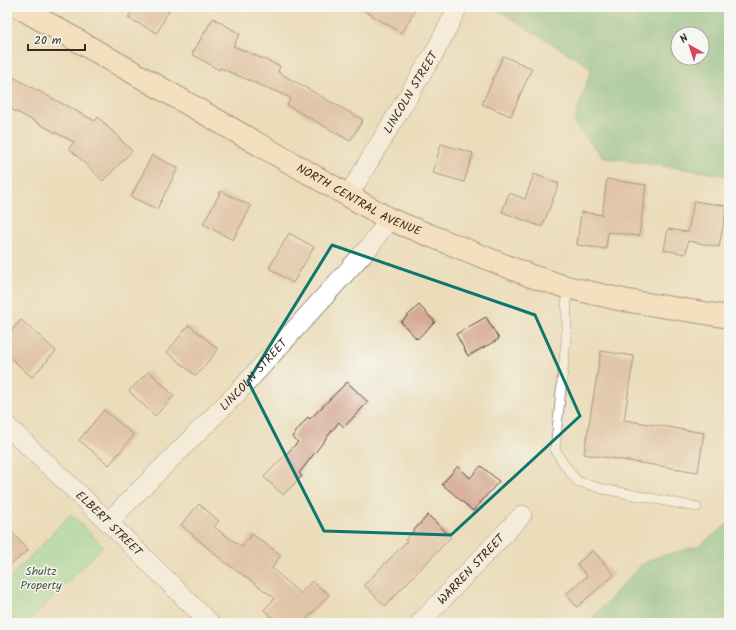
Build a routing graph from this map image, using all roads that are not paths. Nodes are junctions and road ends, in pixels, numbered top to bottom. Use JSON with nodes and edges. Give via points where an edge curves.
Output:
{"nodes":[{"id":1,"x":19,"y":7,"type":"edge"},
{"id":2,"x":458,"y":7,"type":"edge"},
{"id":3,"x":348,"y":196,"type":"junction"},
{"id":4,"x":389,"y":219,"type":"junction"},
{"id":5,"x":566,"y":287,"type":"junction"},
{"id":6,"x":729,"y":316,"type":"edge"},
{"id":7,"x":7,"y":426,"type":"edge"},
{"id":8,"x":697,"y":507,"type":"dead end"},
{"id":9,"x":522,"y":515,"type":"dead end"},
{"id":10,"x":108,"y":522,"type":"junction"},
{"id":11,"x":210,"y":623,"type":"edge"},
{"id":12,"x":420,"y":623,"type":"edge"}],
"edges":[{"from":1,"to":3,"type":"main road","name":"NORTH CENTRAL AVENUE"},
{"from":2,"to":3,"type":"street","name":"LINCOLN STREET","via":[[436,50]]},
{"from":3,"to":4,"type":"main road","name":"NORTH CENTRAL AVENUE"},
{"from":4,"to":5,"type":"main road","name":"NORTH CENTRAL AVENUE","via":[[531,276]]},
{"from":4,"to":10,"type":"street","name":"LINCOLN STREET","via":[[370,246],[240,390]]},
{"from":5,"to":6,"type":"main road","name":"NORTH CENTRAL AVENUE","via":[[623,300]]},
{"from":5,"to":8,"type":"lane","via":[[567,330],[555,449],[563,463],[577,481],[602,489]]},
{"from":7,"to":10,"type":"street","name":"ELBERT STREET"},
{"from":9,"to":12,"type":"street","name":"WARREN STREET"},
{"from":10,"to":11,"type":"street","name":"ELBERT STREET"}]}
